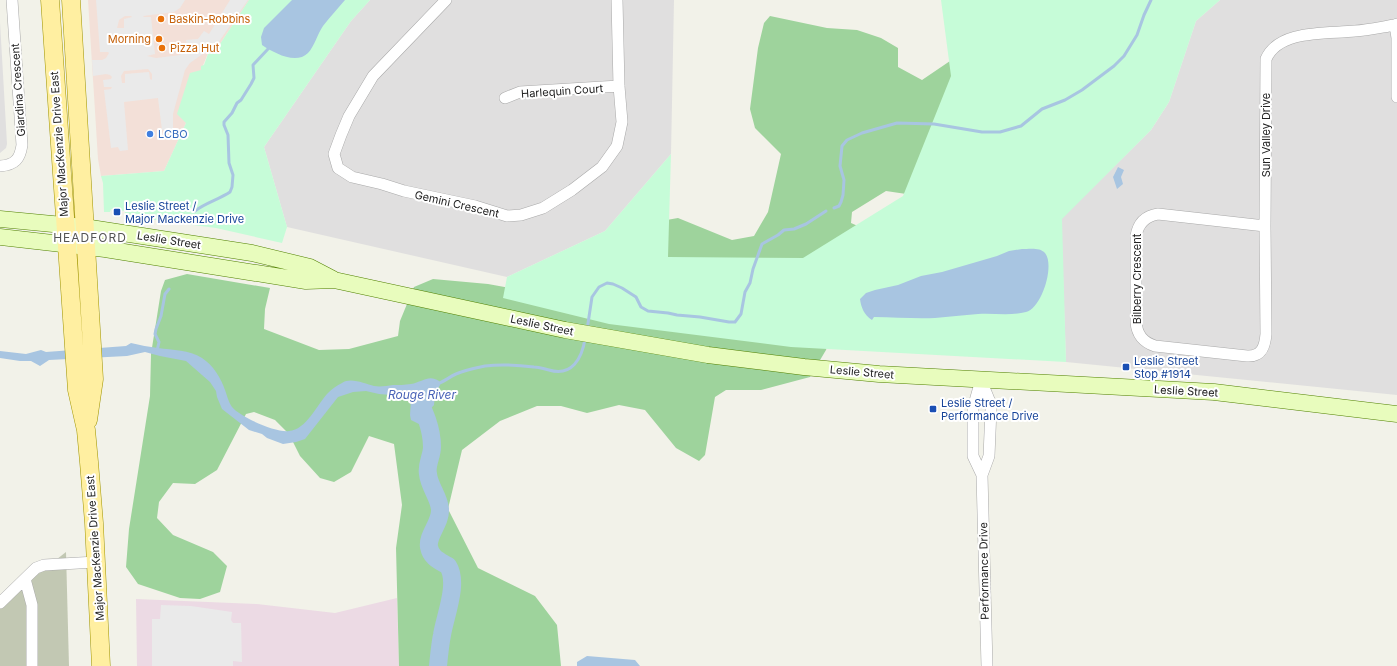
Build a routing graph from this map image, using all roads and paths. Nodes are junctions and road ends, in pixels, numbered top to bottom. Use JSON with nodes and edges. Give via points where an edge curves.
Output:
{"nodes":[{"id":1,"x":12,"y":0,"type":"edge"},
{"id":2,"x":50,"y":0,"type":"edge"},
{"id":3,"x":71,"y":0,"type":"edge"},
{"id":4,"x":446,"y":0,"type":"edge"},
{"id":5,"x":616,"y":0,"type":"edge"},
{"id":6,"x":1396,"y":24,"type":"edge"},
{"id":7,"x":619,"y":86,"type":"junction"},
{"id":8,"x":1397,"y":97,"type":"edge"},
{"id":9,"x":505,"y":98,"type":"dead end"},
{"id":10,"x":0,"y":166,"type":"edge"},
{"id":11,"x":0,"y":219,"type":"edge"},
{"id":12,"x":65,"y":225,"type":"junction"},
{"id":13,"x":1265,"y":226,"type":"junction"},
{"id":14,"x":84,"y":227,"type":"junction"},
{"id":15,"x":0,"y":237,"type":"edge"},
{"id":16,"x":66,"y":245,"type":"junction"},
{"id":17,"x":86,"y":247,"type":"junction"},
{"id":18,"x":334,"y":280,"type":"junction"},
{"id":19,"x":1262,"y":351,"type":"joint"},
{"id":20,"x":981,"y":380,"type":"junction"},
{"id":21,"x":1397,"y":414,"type":"edge"},
{"id":22,"x":86,"y":430,"type":"junction"},
{"id":23,"x":982,"y":475,"type":"junction"},
{"id":24,"x":96,"y":562,"type":"junction"},
{"id":25,"x":25,"y":579,"type":"junction"},
{"id":26,"x":0,"y":603,"type":"edge"},
{"id":27,"x":32,"y":666,"type":"edge"},
{"id":28,"x":102,"y":666,"type":"edge"},
{"id":29,"x":987,"y":666,"type":"edge"}],
"edges":[{"from":1,"to":10,"type":"street","name":"Giardina Crescent","via":[[22,145],[18,160],[13,164]]},
{"from":2,"to":12,"type":"main road","name":"Major MacKenzie Drive East"},
{"from":3,"to":14,"type":"main road","name":"Major MacKenzie Drive East"},
{"from":4,"to":7,"type":"street","name":"Gemini Crescent","via":[[373,76],[349,116],[334,154],[338,168],[352,177],[507,216],[521,215],[543,208],[602,167],[617,146],[622,122]]},
{"from":5,"to":7,"type":"street","name":"Gemini Crescent"},
{"from":6,"to":8,"type":"street"},
{"from":6,"to":13,"type":"street","name":"Sun Valley Drive","via":[[1356,31],[1308,34],[1287,40],[1273,48],[1269,54],[1266,60]]},
{"from":7,"to":9,"type":"street","name":"Harlequin Court","via":[[520,92]]},
{"from":11,"to":12,"type":"main road","name":"Leslie Street"},
{"from":12,"to":14,"type":"main road","name":"Leslie Street"},
{"from":12,"to":16,"type":"main road","name":"Major MacKenzie Drive East"},
{"from":13,"to":19,"type":"street","name":"Sun Valley Drive","via":[[1266,334]]},
{"from":13,"to":19,"type":"street","name":"Bilberry Crescent","via":[[1158,214],[1142,221],[1136,236],[1136,322],[1143,341],[1155,346],[1247,356],[1255,356]]},
{"from":14,"to":17,"type":"main road","name":"Major MacKenzie Drive East"},
{"from":14,"to":18,"type":"main road","name":"Leslie Street","via":[[252,253],[310,267]]},
{"from":15,"to":16,"type":"main road","name":"Leslie Street"},
{"from":16,"to":17,"type":"main road","name":"Leslie Street"},
{"from":16,"to":22,"type":"main road","name":"Major MacKenzie Drive East","via":[[77,390]]},
{"from":17,"to":18,"type":"main road","name":"Leslie Street","via":[[306,281]]},
{"from":17,"to":22,"type":"main road","name":"Major MacKenzie Drive East","via":[[94,379]]},
{"from":18,"to":20,"type":"main road","name":"Leslie Street","via":[[565,330],[708,355],[879,374]]},
{"from":20,"to":21,"type":"main road","name":"Leslie Street","via":[[1214,392]]},
{"from":20,"to":23,"type":"street","name":"Performance Drive","via":[[990,402],[989,456]]},
{"from":20,"to":23,"type":"street","name":"Performance Drive","via":[[973,408],[973,456]]},
{"from":22,"to":24,"type":"main road","name":"Major MacKenzie Drive East"},
{"from":23,"to":29,"type":"street","name":"Performance Drive"},
{"from":24,"to":25,"type":"street","via":[[44,566],[36,568]]},
{"from":24,"to":28,"type":"main road","name":"Major MacKenzie Drive East"},
{"from":25,"to":26,"type":"street"},
{"from":25,"to":27,"type":"street","via":[[32,605]]}]}
